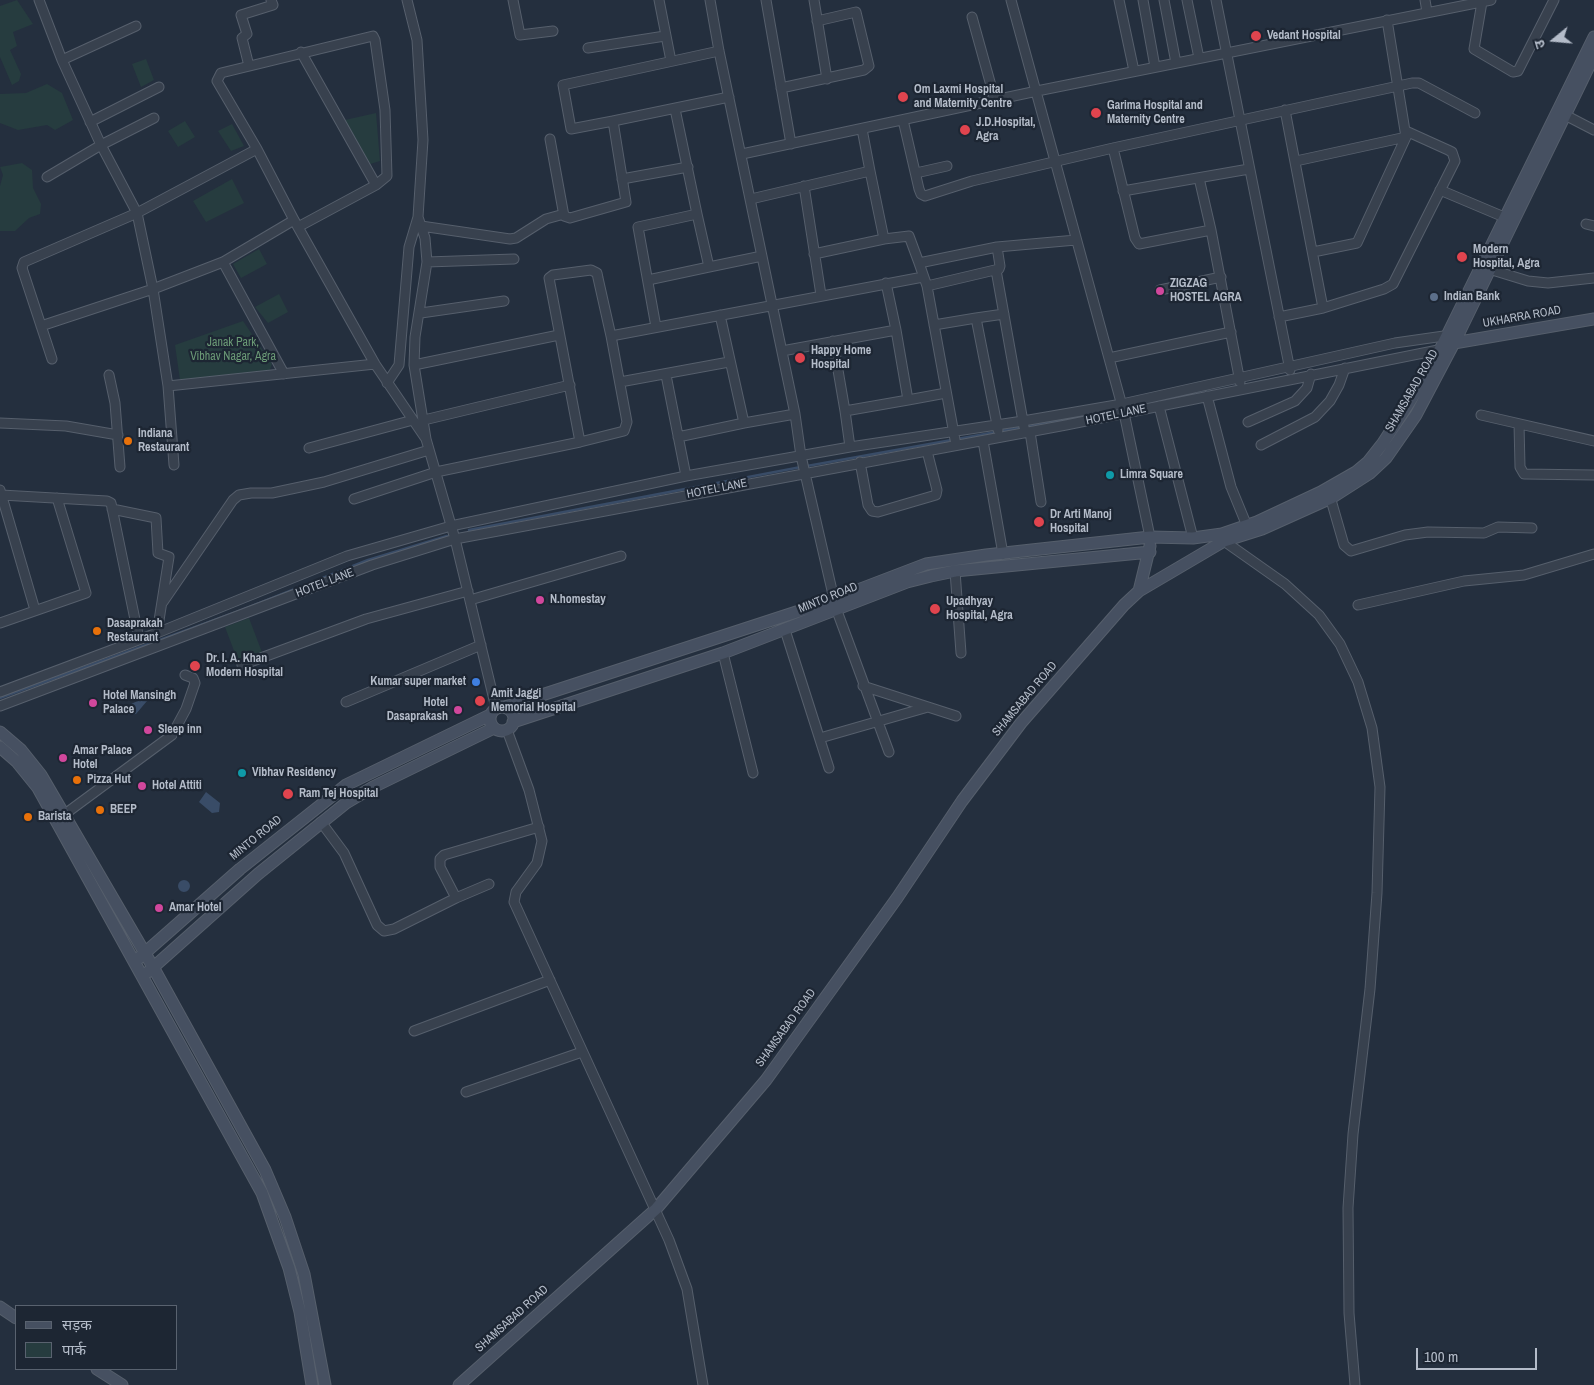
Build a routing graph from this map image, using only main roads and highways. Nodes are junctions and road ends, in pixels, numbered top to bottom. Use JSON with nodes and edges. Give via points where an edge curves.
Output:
{"nodes":[{"id":1,"x":1594,"y":37,"type":"edge"},
{"id":2,"x":1594,"y":56,"type":"edge"},
{"id":3,"x":1594,"y":319,"type":"edge"},
{"id":4,"x":1453,"y":338,"type":"junction"},
{"id":5,"x":1329,"y":493,"type":"junction"},
{"id":6,"x":1150,"y":537,"type":"junction"},
{"id":7,"x":1223,"y":538,"type":"junction"},
{"id":8,"x":1150,"y":552,"type":"junction"},
{"id":9,"x":1139,"y":591,"type":"junction"},
{"id":10,"x":497,"y":710,"type":"junction"},
{"id":11,"x":510,"y":726,"type":"junction"},
{"id":12,"x":494,"y":728,"type":"junction"},
{"id":13,"x":0,"y":732,"type":"edge"},
{"id":14,"x":0,"y":747,"type":"edge"},
{"id":15,"x":246,"y":864,"type":"junction"},
{"id":16,"x":256,"y":876,"type":"junction"},
{"id":17,"x":144,"y":954,"type":"junction"},
{"id":18,"x":134,"y":963,"type":"junction"},
{"id":19,"x":153,"y":968,"type":"junction"},
{"id":20,"x":143,"y":978,"type":"junction"},
{"id":21,"x":0,"y":1307,"type":"edge"},
{"id":22,"x":15,"y":1317,"type":"edge"},
{"id":23,"x":99,"y":1370,"type":"edge"},
{"id":24,"x":122,"y":1385,"type":"edge"},
{"id":25,"x":312,"y":1385,"type":"edge"},
{"id":26,"x":325,"y":1385,"type":"edge"},
{"id":27,"x":460,"y":1385,"type":"edge"}],
"edges":[{"from":1,"to":4,"type":"main road","name":"SHAMSABAD ROAD","via":[[1504,218]]},
{"from":2,"to":4,"type":"main road","name":"SHAMSABAD ROAD"},
{"from":3,"to":4,"type":"main road","name":"UKHARRA ROAD"},
{"from":4,"to":5,"type":"main road","name":"SHAMSABAD ROAD","via":[[1440,351],[1412,400],[1378,449]]},
{"from":4,"to":5,"type":"main road","name":"SHAMSABAD ROAD","via":[[1400,440],[1370,473]]},
{"from":5,"to":7,"type":"main road","name":"SHAMSABAD ROAD"},
{"from":5,"to":7,"type":"main road","name":"SHAMSABAD ROAD","via":[[1275,524]]},
{"from":6,"to":7,"type":"main road","name":"MINTO ROAD"},
{"from":6,"to":8,"type":"main road"},
{"from":6,"to":10,"type":"main road","name":"MINTO ROAD","via":[[926,564],[834,599]]},
{"from":7,"to":9,"type":"main road","name":"SHAMSABAD ROAD"},
{"from":8,"to":9,"type":"main road"},
{"from":8,"to":11,"type":"main road","name":"MINTO ROAD","via":[[956,571],[907,582],[723,653]]},
{"from":9,"to":27,"type":"main road","name":"SHAMSABAD ROAD","via":[[1021,723],[962,801],[897,898],[766,1080],[656,1210]]},
{"from":10,"to":11,"type":"main road","via":[[512,713]]},
{"from":10,"to":12,"type":"main road","via":[[491,724]]},
{"from":10,"to":15,"type":"main road","name":"MINTO ROAD","via":[[346,786]]},
{"from":11,"to":12,"type":"main road"},
{"from":12,"to":16,"type":"main road","via":[[373,787],[321,822]]},
{"from":13,"to":17,"type":"main road","via":[[41,774]]},
{"from":14,"to":18,"type":"main road","via":[[38,788]]},
{"from":15,"to":16,"type":"main road"},
{"from":15,"to":17,"type":"main road","name":"MINTO ROAD"},
{"from":16,"to":19,"type":"main road"},
{"from":17,"to":18,"type":"main road","name":"MINTO ROAD"},
{"from":17,"to":19,"type":"main road"},
{"from":18,"to":20,"type":"main road"},
{"from":19,"to":20,"type":"main road"},
{"from":19,"to":26,"type":"main road","via":[[274,1188],[304,1274]]},
{"from":20,"to":25,"type":"main road","via":[[262,1193],[289,1268]]},
{"from":21,"to":22,"type":"main road"},
{"from":23,"to":24,"type":"main road"}]}
